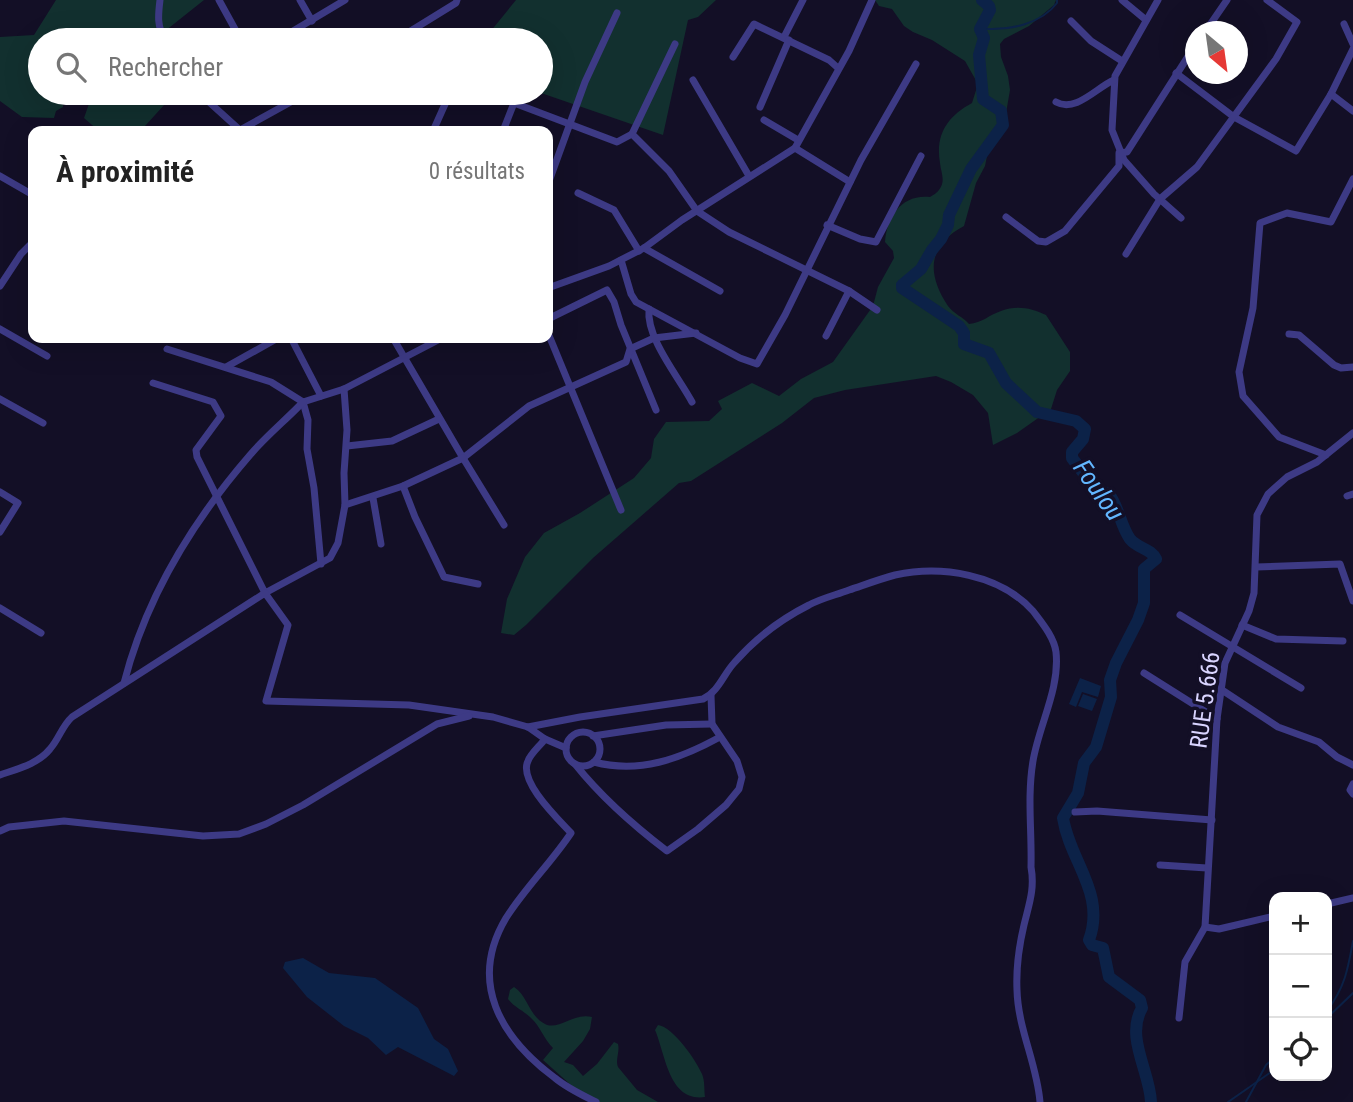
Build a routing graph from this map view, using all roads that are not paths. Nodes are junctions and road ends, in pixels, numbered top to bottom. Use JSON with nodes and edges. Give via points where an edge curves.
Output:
{"nodes":[{"id":1,"x":160,"y":0,"type":"edge"},
{"id":2,"x":219,"y":0,"type":"edge"},
{"id":3,"x":300,"y":0,"type":"edge"},
{"id":4,"x":345,"y":0,"type":"edge"},
{"id":5,"x":457,"y":0,"type":"edge"},
{"id":6,"x":803,"y":0,"type":"edge"},
{"id":7,"x":1122,"y":0,"type":"edge"},
{"id":8,"x":1158,"y":0,"type":"edge"},
{"id":9,"x":1227,"y":0,"type":"edge"},
{"id":10,"x":1267,"y":0,"type":"edge"},
{"id":11,"x":872,"y":1,"type":"edge"},
{"id":12,"x":617,"y":13,"type":"dead end"},
{"id":13,"x":1146,"y":20,"type":"junction"},
{"id":14,"x":1071,"y":21,"type":"dead end"},
{"id":15,"x":1213,"y":21,"type":"edge"},
{"id":16,"x":312,"y":22,"type":"junction"},
{"id":17,"x":1344,"y":24,"type":"dead end"},
{"id":18,"x":159,"y":28,"type":"edge"},
{"id":19,"x":234,"y":28,"type":"edge"},
{"id":20,"x":301,"y":28,"type":"edge"},
{"id":21,"x":415,"y":28,"type":"edge"},
{"id":22,"x":786,"y":39,"type":"junction"},
{"id":23,"x":675,"y":44,"type":"dead end"},
{"id":24,"x":1353,"y":46,"type":"edge"},
{"id":25,"x":733,"y":57,"type":"dead end"},
{"id":26,"x":1185,"y":59,"type":"edge"},
{"id":27,"x":1122,"y":61,"type":"junction"},
{"id":28,"x":916,"y":64,"type":"dead end"},
{"id":29,"x":838,"y":68,"type":"junction"},
{"id":30,"x":1176,"y":73,"type":"junction"},
{"id":31,"x":693,"y":80,"type":"dead end"},
{"id":32,"x":1114,"y":80,"type":"junction"},
{"id":33,"x":1331,"y":94,"type":"junction"},
{"id":34,"x":1056,"y":102,"type":"dead end"},
{"id":35,"x":212,"y":105,"type":"edge"},
{"id":36,"x":285,"y":105,"type":"edge"},
{"id":37,"x":445,"y":105,"type":"edge"},
{"id":38,"x":513,"y":105,"type":"edge"},
{"id":39,"x":519,"y":105,"type":"edge"},
{"id":40,"x":760,"y":107,"type":"dead end"},
{"id":41,"x":1353,"y":111,"type":"edge"},
{"id":42,"x":1234,"y":117,"type":"junction"},
{"id":43,"x":764,"y":120,"type":"dead end"},
{"id":44,"x":571,"y":124,"type":"junction"},
{"id":45,"x":236,"y":126,"type":"edge"},
{"id":46,"x":247,"y":126,"type":"edge"},
{"id":47,"x":435,"y":126,"type":"edge"},
{"id":48,"x":505,"y":126,"type":"edge"},
{"id":49,"x":632,"y":134,"type":"junction"},
{"id":50,"x":796,"y":144,"type":"junction"},
{"id":51,"x":1119,"y":153,"type":"junction"},
{"id":52,"x":921,"y":156,"type":"dead end"},
{"id":53,"x":553,"y":171,"type":"edge"},
{"id":54,"x":0,"y":176,"type":"edge"},
{"id":55,"x":749,"y":176,"type":"junction"},
{"id":56,"x":1353,"y":179,"type":"edge"},
{"id":57,"x":850,"y":182,"type":"junction"},
{"id":58,"x":28,"y":192,"type":"edge"},
{"id":59,"x":578,"y":193,"type":"dead end"},
{"id":60,"x":1160,"y":199,"type":"junction"},
{"id":61,"x":697,"y":211,"type":"junction"},
{"id":62,"x":1006,"y":217,"type":"dead end"},
{"id":63,"x":1181,"y":218,"type":"dead end"},
{"id":64,"x":827,"y":225,"type":"junction"},
{"id":65,"x":28,"y":247,"type":"edge"},
{"id":66,"x":641,"y":250,"type":"junction"},
{"id":67,"x":1126,"y":254,"type":"dead end"},
{"id":68,"x":621,"y":260,"type":"junction"},
{"id":69,"x":806,"y":269,"type":"junction"},
{"id":70,"x":0,"y":286,"type":"edge"},
{"id":71,"x":553,"y":286,"type":"edge"},
{"id":72,"x":720,"y":291,"type":"dead end"},
{"id":73,"x":849,"y":291,"type":"junction"},
{"id":74,"x":649,"y":309,"type":"junction"},
{"id":75,"x":877,"y":310,"type":"dead end"},
{"id":76,"x":553,"y":316,"type":"edge"},
{"id":77,"x":0,"y":329,"type":"edge"},
{"id":78,"x":696,"y":334,"type":"junction"},
{"id":79,"x":1289,"y":334,"type":"dead end"},
{"id":80,"x":826,"y":337,"type":"dead end"},
{"id":81,"x":654,"y":338,"type":"junction"},
{"id":82,"x":269,"y":343,"type":"edge"},
{"id":83,"x":294,"y":343,"type":"edge"},
{"id":84,"x":396,"y":343,"type":"edge"},
{"id":85,"x":433,"y":343,"type":"edge"},
{"id":86,"x":552,"y":343,"type":"edge"},
{"id":87,"x":167,"y":349,"type":"dead end"},
{"id":88,"x":630,"y":349,"type":"junction"},
{"id":89,"x":47,"y":356,"type":"dead end"},
{"id":90,"x":404,"y":357,"type":"junction"},
{"id":91,"x":226,"y":367,"type":"junction"},
{"id":92,"x":1353,"y":367,"type":"edge"},
{"id":93,"x":153,"y":383,"type":"dead end"},
{"id":94,"x":570,"y":388,"type":"junction"},
{"id":95,"x":344,"y":389,"type":"junction"},
{"id":96,"x":321,"y":396,"type":"junction"},
{"id":97,"x":0,"y":399,"type":"edge"},
{"id":98,"x":303,"y":402,"type":"junction"},
{"id":99,"x":692,"y":402,"type":"dead end"},
{"id":100,"x":656,"y":410,"type":"dead end"},
{"id":101,"x":439,"y":419,"type":"junction"},
{"id":102,"x":43,"y":423,"type":"dead end"},
{"id":103,"x":1353,"y":433,"type":"edge"},
{"id":104,"x":347,"y":446,"type":"junction"},
{"id":105,"x":1326,"y":455,"type":"junction"},
{"id":106,"x":463,"y":458,"type":"junction"},
{"id":107,"x":404,"y":486,"type":"junction"},
{"id":108,"x":0,"y":492,"type":"edge"},
{"id":109,"x":217,"y":498,"type":"junction"},
{"id":110,"x":373,"y":498,"type":"junction"},
{"id":111,"x":345,"y":505,"type":"junction"},
{"id":112,"x":621,"y":510,"type":"dead end"},
{"id":113,"x":504,"y":525,"type":"dead end"},
{"id":114,"x":0,"y":532,"type":"edge"},
{"id":115,"x":381,"y":544,"type":"dead end"},
{"id":116,"x":321,"y":564,"type":"junction"},
{"id":117,"x":1256,"y":567,"type":"junction"},
{"id":118,"x":478,"y":584,"type":"dead end"},
{"id":119,"x":265,"y":593,"type":"junction"},
{"id":120,"x":1353,"y":601,"type":"edge"},
{"id":121,"x":0,"y":608,"type":"edge"},
{"id":122,"x":1180,"y":615,"type":"dead end"},
{"id":123,"x":1242,"y":625,"type":"junction"},
{"id":124,"x":41,"y":633,"type":"dead end"},
{"id":125,"x":1342,"y":641,"type":"dead end"},
{"id":126,"x":1231,"y":647,"type":"junction"},
{"id":127,"x":1144,"y":673,"type":"dead end"},
{"id":128,"x":124,"y":683,"type":"junction"},
{"id":129,"x":1301,"y":688,"type":"dead end"},
{"id":130,"x":1222,"y":690,"type":"junction"},
{"id":131,"x":711,"y":695,"type":"junction"},
{"id":132,"x":477,"y":715,"type":"junction"},
{"id":133,"x":1217,"y":719,"type":"junction"},
{"id":134,"x":712,"y":724,"type":"junction"},
{"id":135,"x":528,"y":727,"type":"junction"},
{"id":136,"x":593,"y":736,"type":"junction"},
{"id":137,"x":720,"y":737,"type":"junction"},
{"id":138,"x":545,"y":739,"type":"junction"},
{"id":139,"x":566,"y":748,"type":"junction"},
{"id":140,"x":594,"y":762,"type":"junction"},
{"id":141,"x":575,"y":764,"type":"junction"},
{"id":142,"x":1353,"y":765,"type":"edge"},
{"id":143,"x":0,"y":775,"type":"edge"},
{"id":144,"x":1353,"y":785,"type":"edge"},
{"id":145,"x":1353,"y":794,"type":"edge"},
{"id":146,"x":1075,"y":812,"type":"dead end"},
{"id":147,"x":1212,"y":820,"type":"junction"},
{"id":148,"x":0,"y":831,"type":"edge"},
{"id":149,"x":1160,"y":865,"type":"dead end"},
{"id":150,"x":1207,"y":868,"type":"junction"},
{"id":151,"x":1353,"y":898,"type":"edge"},
{"id":152,"x":1332,"y":903,"type":"edge"},
{"id":153,"x":1269,"y":917,"type":"edge"},
{"id":154,"x":1205,"y":927,"type":"junction"},
{"id":155,"x":1179,"y":1018,"type":"dead end"},
{"id":156,"x":596,"y":1102,"type":"edge"},
{"id":157,"x":1040,"y":1102,"type":"edge"}],
"edges":[{"from":1,"to":18,"type":"street"},
{"from":2,"to":19,"type":"street"},
{"from":3,"to":16,"type":"street"},
{"from":4,"to":16,"type":"street"},
{"from":5,"to":21,"type":"street"},
{"from":6,"to":22,"type":"street"},
{"from":7,"to":13,"type":"street"},
{"from":8,"to":13,"type":"street"},
{"from":9,"to":15,"type":"street"},
{"from":10,"to":42,"type":"street","via":[[1297,22]]},
{"from":11,"to":29,"type":"street"},
{"from":12,"to":44,"type":"street"},
{"from":13,"to":27,"type":"street"},
{"from":14,"to":27,"type":"street"},
{"from":16,"to":20,"type":"street"},
{"from":17,"to":24,"type":"street"},
{"from":22,"to":25,"type":"street","via":[[754,24]]},
{"from":22,"to":29,"type":"street"},
{"from":22,"to":40,"type":"street"},
{"from":23,"to":49,"type":"street"},
{"from":24,"to":33,"type":"street"},
{"from":26,"to":30,"type":"street"},
{"from":27,"to":32,"type":"street"},
{"from":28,"to":57,"type":"street"},
{"from":29,"to":50,"type":"street"},
{"from":30,"to":42,"type":"street"},
{"from":30,"to":51,"type":"street","via":[[1127,152]]},
{"from":31,"to":55,"type":"street"},
{"from":32,"to":34,"type":"street","via":[[1079,102],[1065,106]]},
{"from":32,"to":51,"type":"street","via":[[1111,119]]},
{"from":33,"to":41,"type":"street"},
{"from":33,"to":42,"type":"street","via":[[1296,151]]},
{"from":35,"to":45,"type":"street"},
{"from":36,"to":46,"type":"street"},
{"from":37,"to":47,"type":"street"},
{"from":38,"to":48,"type":"street"},
{"from":39,"to":44,"type":"street"},
{"from":42,"to":60,"type":"street","via":[[1197,167]]},
{"from":43,"to":50,"type":"street"},
{"from":44,"to":49,"type":"street","via":[[617,142]]},
{"from":44,"to":53,"type":"street"},
{"from":49,"to":61,"type":"street","via":[[669,171]]},
{"from":50,"to":55,"type":"street"},
{"from":50,"to":57,"type":"street"},
{"from":51,"to":60,"type":"street"},
{"from":51,"to":62,"type":"street","via":[[1116,170],[1055,239],[1038,241]]},
{"from":52,"to":64,"type":"street","via":[[876,242]]},
{"from":54,"to":58,"type":"street"},
{"from":55,"to":61,"type":"street"},
{"from":56,"to":105,"type":"street","via":[[1331,222],[1287,213],[1260,223],[1253,308],[1239,372],[1243,396],[1279,437]]},
{"from":57,"to":64,"type":"street"},
{"from":59,"to":66,"type":"street","via":[[614,210]]},
{"from":60,"to":63,"type":"street"},
{"from":60,"to":67,"type":"street"},
{"from":61,"to":66,"type":"street"},
{"from":61,"to":69,"type":"street","via":[[729,232]]},
{"from":64,"to":69,"type":"street"},
{"from":65,"to":70,"type":"street"},
{"from":66,"to":68,"type":"street"},
{"from":66,"to":72,"type":"street"},
{"from":68,"to":71,"type":"street"},
{"from":68,"to":74,"type":"street","via":[[631,295]]},
{"from":69,"to":73,"type":"street"},
{"from":69,"to":78,"type":"street","via":[[757,364]]},
{"from":73,"to":75,"type":"street"},
{"from":73,"to":80,"type":"street"},
{"from":74,"to":78,"type":"street"},
{"from":74,"to":81,"type":"street"},
{"from":76,"to":88,"type":"street","via":[[607,290]]},
{"from":77,"to":89,"type":"street"},
{"from":78,"to":81,"type":"street"},
{"from":79,"to":92,"type":"street","via":[[1299,335],[1334,365]]},
{"from":81,"to":88,"type":"street"},
{"from":81,"to":99,"type":"street"},
{"from":82,"to":91,"type":"street"},
{"from":83,"to":96,"type":"street"},
{"from":84,"to":90,"type":"street"},
{"from":85,"to":90,"type":"street"},
{"from":86,"to":94,"type":"street"},
{"from":87,"to":91,"type":"street"},
{"from":88,"to":94,"type":"street","via":[[626,362]]},
{"from":88,"to":100,"type":"street"},
{"from":90,"to":95,"type":"street"},
{"from":90,"to":101,"type":"street"},
{"from":91,"to":98,"type":"street","via":[[271,382]]},
{"from":93,"to":109,"type":"street","via":[[213,401],[221,416],[196,450]]},
{"from":94,"to":106,"type":"street","via":[[517,414]]},
{"from":94,"to":112,"type":"street"},
{"from":95,"to":96,"type":"street"},
{"from":95,"to":104,"type":"street"},
{"from":96,"to":98,"type":"street"},
{"from":97,"to":102,"type":"street"},
{"from":98,"to":109,"type":"street","via":[[250,454]]},
{"from":98,"to":116,"type":"street"},
{"from":101,"to":104,"type":"street","via":[[392,441]]},
{"from":101,"to":106,"type":"street"},
{"from":103,"to":105,"type":"street","name":"RUE 5.666"},
{"from":104,"to":111,"type":"street"},
{"from":105,"to":117,"type":"street","name":"RUE 5.666","via":[[1287,477],[1268,494],[1257,515]]},
{"from":106,"to":107,"type":"street"},
{"from":106,"to":113,"type":"street"},
{"from":107,"to":110,"type":"street"},
{"from":107,"to":118,"type":"street","via":[[444,578]]},
{"from":108,"to":114,"type":"street","via":[[18,503]]},
{"from":109,"to":119,"type":"street"},
{"from":109,"to":128,"type":"street","via":[[158,588]]},
{"from":110,"to":111,"type":"street"},
{"from":110,"to":115,"type":"street"},
{"from":111,"to":116,"type":"street","via":[[338,543]]},
{"from":116,"to":119,"type":"street"},
{"from":117,"to":120,"type":"street","via":[[1340,564]]},
{"from":117,"to":123,"type":"street","name":"RUE 5.666","via":[[1254,593]]},
{"from":119,"to":128,"type":"street"},
{"from":119,"to":132,"type":"street","via":[[288,625],[267,701],[409,705]]},
{"from":121,"to":124,"type":"street"},
{"from":122,"to":126,"type":"street"},
{"from":123,"to":125,"type":"street","via":[[1276,639]]},
{"from":123,"to":126,"type":"street","name":"RUE 5.666"},
{"from":126,"to":129,"type":"street"},
{"from":126,"to":130,"type":"street","name":"RUE 5.666"},
{"from":127,"to":133,"type":"street"},
{"from":128,"to":143,"type":"street","via":[[64,724],[42,757]]},
{"from":130,"to":133,"type":"street","name":"RUE 5.666"},
{"from":130,"to":142,"type":"street","via":[[1278,727],[1319,742]]},
{"from":131,"to":134,"type":"street"},
{"from":131,"to":135,"type":"street"},
{"from":131,"to":157,"type":"street","via":[[733,663],[769,629],[811,604],[895,575],[923,571],[961,574],[992,583],[1012,592],[1044,625],[1055,648],[1057,672],[1030,783],[1034,881],[1017,984],[1021,1024]]},
{"from":132,"to":135,"type":"street"},
{"from":132,"to":148,"type":"street","via":[[437,724],[303,805],[239,834],[201,836],[64,821]]},
{"from":133,"to":147,"type":"street","name":"RUE 5.666"},
{"from":134,"to":136,"type":"street","via":[[666,725]]},
{"from":134,"to":137,"type":"street"},
{"from":135,"to":138,"type":"street"},
{"from":136,"to":139,"type":"street","via":[[576,734]]},
{"from":136,"to":140,"type":"street","via":[[599,749]]},
{"from":137,"to":140,"type":"street","via":[[685,755],[649,765],[620,767]]},
{"from":137,"to":141,"type":"street","via":[[740,769],[739,789],[726,805],[667,851],[613,807]]},
{"from":138,"to":139,"type":"street"},
{"from":138,"to":156,"type":"street","via":[[528,760],[526,774],[571,834],[506,918],[491,953],[488,981],[504,1023],[524,1049],[556,1079]]},
{"from":139,"to":141,"type":"street"},
{"from":140,"to":141,"type":"street"},
{"from":144,"to":145,"type":"street"},
{"from":146,"to":147,"type":"street"},
{"from":147,"to":150,"type":"street","name":"RUE 5.666"},
{"from":149,"to":150,"type":"street"},
{"from":150,"to":154,"type":"street","name":"RUE 5.666"},
{"from":151,"to":152,"type":"street"},
{"from":153,"to":154,"type":"street","via":[[1219,929]]},
{"from":154,"to":155,"type":"street","name":"RUE 5.666","via":[[1185,962]]}]}
